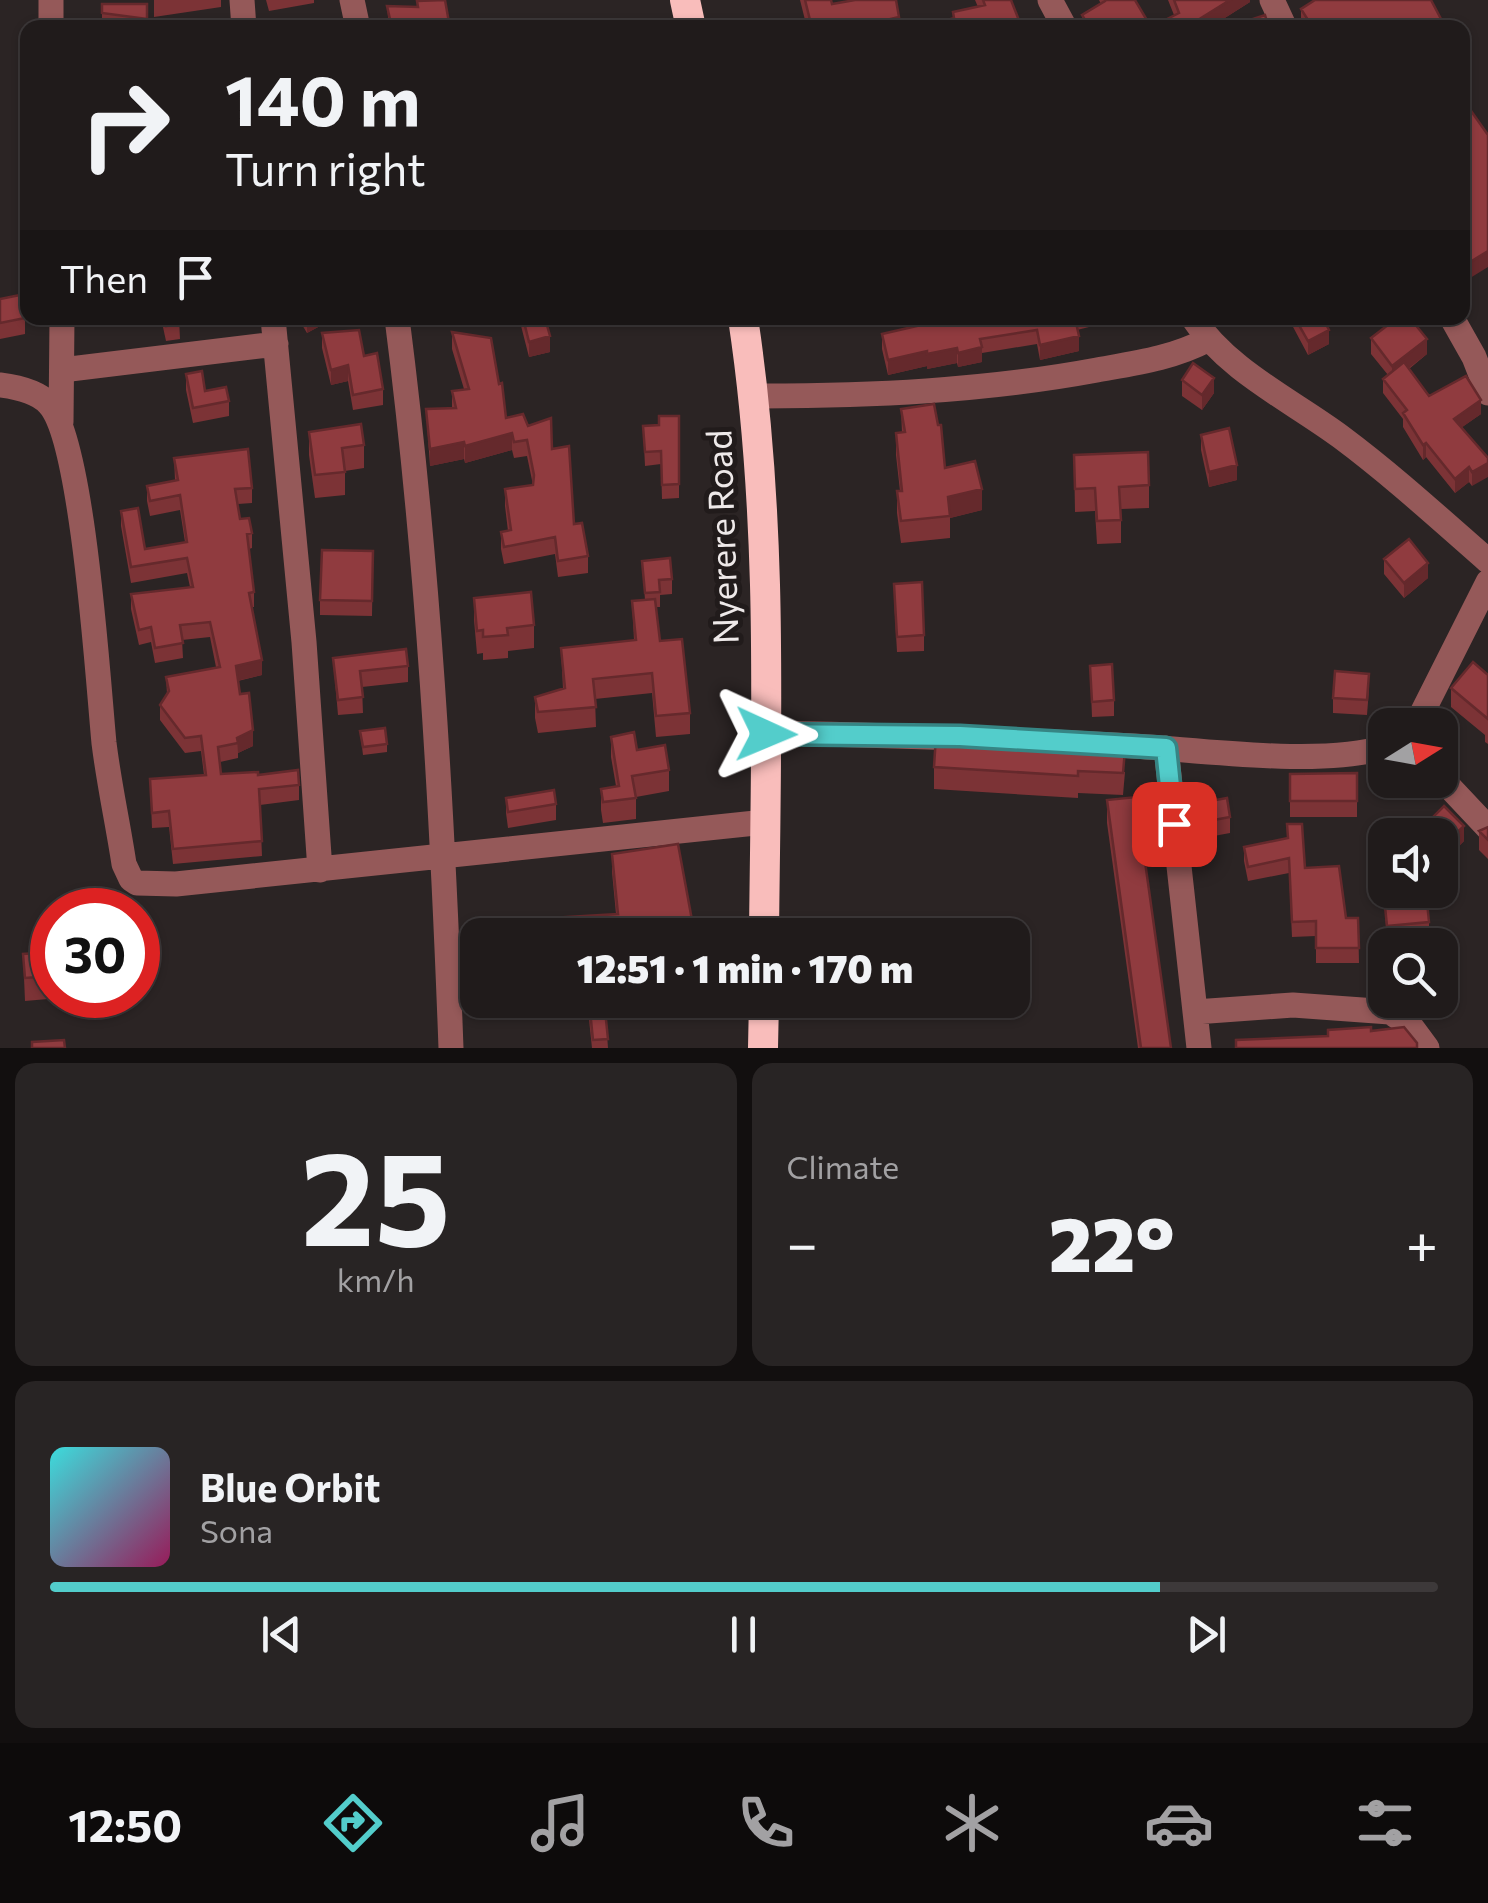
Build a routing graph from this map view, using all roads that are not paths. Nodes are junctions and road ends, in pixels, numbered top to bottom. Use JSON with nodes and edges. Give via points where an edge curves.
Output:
{"nodes":[{"id":1,"x":62,"y":325,"type":"edge"},
{"id":2,"x":274,"y":325,"type":"edge"},
{"id":3,"x":398,"y":325,"type":"edge"},
{"id":4,"x":744,"y":325,"type":"edge"},
{"id":5,"x":1197,"y":325,"type":"edge"},
{"id":6,"x":1455,"y":325,"type":"edge"},
{"id":7,"x":1207,"y":340,"type":"junction"},
{"id":8,"x":276,"y":344,"type":"junction"},
{"id":9,"x":62,"y":370,"type":"junction"},
{"id":10,"x":0,"y":384,"type":"edge"},
{"id":11,"x":1488,"y":393,"type":"edge"},
{"id":12,"x":755,"y":396,"type":"junction"},
{"id":13,"x":61,"y":423,"type":"junction"},
{"id":14,"x":1488,"y":561,"type":"edge"},
{"id":15,"x":1488,"y":582,"type":"edge"},
{"id":16,"x":1425,"y":708,"type":"edge"},
{"id":17,"x":766,"y":734,"type":"junction"},
{"id":18,"x":1166,"y":748,"type":"junction"},
{"id":19,"x":1368,"y":750,"type":"edge"},
{"id":20,"x":1458,"y":796,"type":"edge"},
{"id":21,"x":765,"y":822,"type":"junction"},
{"id":22,"x":1488,"y":828,"type":"edge"},
{"id":23,"x":444,"y":854,"type":"junction"},
{"id":24,"x":320,"y":870,"type":"junction"},
{"id":25,"x":764,"y":918,"type":"edge"},
{"id":26,"x":1195,"y":1012,"type":"junction"},
{"id":27,"x":764,"y":1018,"type":"edge"},
{"id":28,"x":451,"y":1048,"type":"edge"},
{"id":29,"x":763,"y":1048,"type":"edge"},
{"id":30,"x":1199,"y":1048,"type":"edge"},
{"id":31,"x":1428,"y":1048,"type":"edge"}],
"edges":[{"from":1,"to":9,"type":"street"},
{"from":2,"to":8,"type":"street"},
{"from":3,"to":23,"type":"street"},
{"from":4,"to":12,"type":"highway","name":"Nyerere Road"},
{"from":5,"to":7,"type":"street"},
{"from":6,"to":11,"type":"street"},
{"from":7,"to":12,"type":"street","via":[[1156,359],[1055,378],[877,396]]},
{"from":7,"to":14,"type":"street","via":[[1342,437]]},
{"from":8,"to":9,"type":"street"},
{"from":8,"to":24,"type":"street"},
{"from":9,"to":13,"type":"street"},
{"from":10,"to":13,"type":"street","via":[[48,402]]},
{"from":12,"to":17,"type":"highway","name":"Nyerere Road"},
{"from":13,"to":24,"type":"street","via":[[89,589],[105,748],[131,879],[176,884]]},
{"from":15,"to":16,"type":"street"},
{"from":17,"to":18,"type":"street"},
{"from":17,"to":21,"type":"highway","name":"Nyerere Road"},
{"from":18,"to":19,"type":"street","via":[[1332,756]]},
{"from":18,"to":26,"type":"street"},
{"from":20,"to":22,"type":"street"},
{"from":21,"to":23,"type":"street"},
{"from":21,"to":25,"type":"highway","name":"Nyerere Road"},
{"from":23,"to":24,"type":"street"},
{"from":23,"to":28,"type":"street"},
{"from":26,"to":30,"type":"street"},
{"from":26,"to":31,"type":"street","via":[[1293,1005],[1390,1012]]},
{"from":27,"to":29,"type":"highway"}]}
